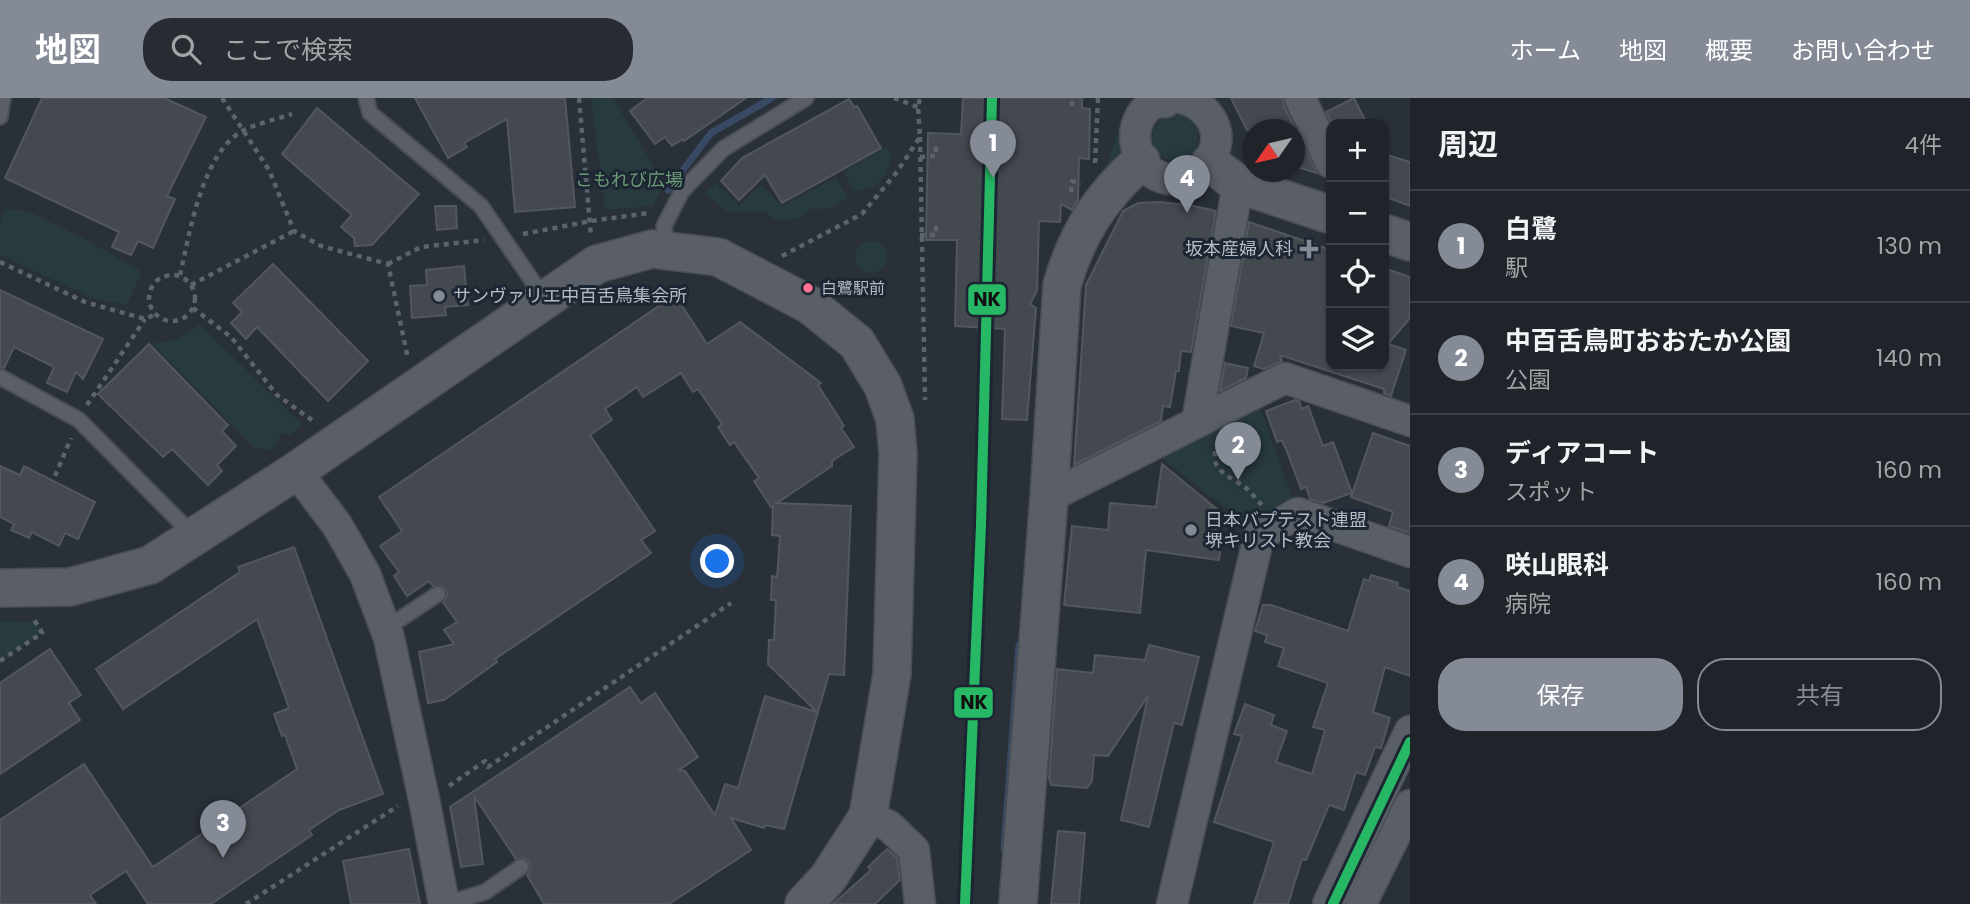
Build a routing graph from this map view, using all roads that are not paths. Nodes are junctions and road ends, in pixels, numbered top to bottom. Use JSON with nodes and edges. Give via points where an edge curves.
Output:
{"nodes":[{"id":1,"x":3,"y":98,"type":"edge"},
{"id":2,"x":366,"y":98,"type":"edge"},
{"id":3,"x":806,"y":98,"type":"edge"},
{"id":4,"x":1164,"y":98,"type":"edge"},
{"id":5,"x":1170,"y":98,"type":"edge"},
{"id":6,"x":1181,"y":98,"type":"edge"},
{"id":7,"x":1300,"y":98,"type":"edge"},
{"id":8,"x":0,"y":117,"type":"edge"},
{"id":9,"x":1326,"y":153,"type":"edge"},
{"id":10,"x":1141,"y":161,"type":"junction"},
{"id":11,"x":1210,"y":163,"type":"junction"},
{"id":12,"x":1238,"y":184,"type":"junction"},
{"id":13,"x":1326,"y":213,"type":"edge"},
{"id":14,"x":1389,"y":235,"type":"edge"},
{"id":15,"x":1410,"y":242,"type":"edge"},
{"id":16,"x":667,"y":251,"type":"junction"},
{"id":17,"x":544,"y":298,"type":"junction"},
{"id":18,"x":0,"y":377,"type":"edge"},
{"id":19,"x":1410,"y":421,"type":"edge"},
{"id":20,"x":1197,"y":422,"type":"junction"},
{"id":21,"x":296,"y":471,"type":"junction"},
{"id":22,"x":1049,"y":497,"type":"junction"},
{"id":23,"x":194,"y":536,"type":"junction"},
{"id":24,"x":1410,"y":552,"type":"edge"},
{"id":25,"x":0,"y":588,"type":"edge"},
{"id":26,"x":438,"y":594,"type":"dead end"},
{"id":27,"x":385,"y":629,"type":"junction"},
{"id":28,"x":1410,"y":731,"type":"edge"},
{"id":29,"x":1373,"y":810,"type":"junction"},
{"id":30,"x":868,"y":816,"type":"junction"},
{"id":31,"x":1407,"y":817,"type":"edge"},
{"id":32,"x":521,"y":867,"type":"dead end"},
{"id":33,"x":917,"y":901,"type":"edge"},
{"id":34,"x":444,"y":904,"type":"edge"},
{"id":35,"x":804,"y":904,"type":"edge"},
{"id":36,"x":1018,"y":904,"type":"edge"},
{"id":37,"x":1172,"y":904,"type":"edge"},
{"id":38,"x":1328,"y":904,"type":"edge"},
{"id":39,"x":1361,"y":904,"type":"edge"}],
"edges":[{"from":1,"to":8,"type":"lane"},
{"from":2,"to":17,"type":"lane","via":[[370,113],[481,206]]},
{"from":3,"to":16,"type":"lane","via":[[723,149],[682,191],[664,226]]},
{"from":4,"to":5,"type":"street"},
{"from":4,"to":10,"type":"street","via":[[1152,104],[1136,125],[1134,138]]},
{"from":6,"to":11,"type":"street","via":[[1203,108],[1211,119],[1216,146]]},
{"from":7,"to":9,"type":"street"},
{"from":10,"to":11,"type":"street","via":[[1170,179],[1194,175]]},
{"from":10,"to":22,"type":"street","via":[[1087,223],[1062,285]]},
{"from":11,"to":12,"type":"street"},
{"from":12,"to":13,"type":"street"},
{"from":12,"to":20,"type":"street"},
{"from":14,"to":15,"type":"street"},
{"from":16,"to":17,"type":"street","via":[[652,249],[597,264]]},
{"from":16,"to":30,"type":"street","via":[[718,257],[810,305],[857,343],[883,386],[895,419],[892,674]]},
{"from":17,"to":21,"type":"street"},
{"from":18,"to":23,"type":"lane","via":[[79,420]]},
{"from":19,"to":20,"type":"street","via":[[1285,377]]},
{"from":20,"to":22,"type":"street"},
{"from":21,"to":23,"type":"street"},
{"from":21,"to":27,"type":"street","via":[[337,525],[365,574]]},
{"from":22,"to":36,"type":"street"},
{"from":23,"to":25,"type":"street","via":[[150,565],[70,587]]},
{"from":24,"to":37,"type":"street","via":[[1298,513],[1259,536]]},
{"from":26,"to":27,"type":"lane"},
{"from":27,"to":34,"type":"street","via":[[415,803]]},
{"from":28,"to":29,"type":"street"},
{"from":29,"to":31,"type":"street"},
{"from":29,"to":38,"type":"street"},
{"from":30,"to":33,"type":"street","via":[[889,826],[914,850]]},
{"from":30,"to":35,"type":"street","via":[[828,878]]},
{"from":31,"to":39,"type":"street"},
{"from":32,"to":34,"type":"lane","via":[[485,892]]}]}
